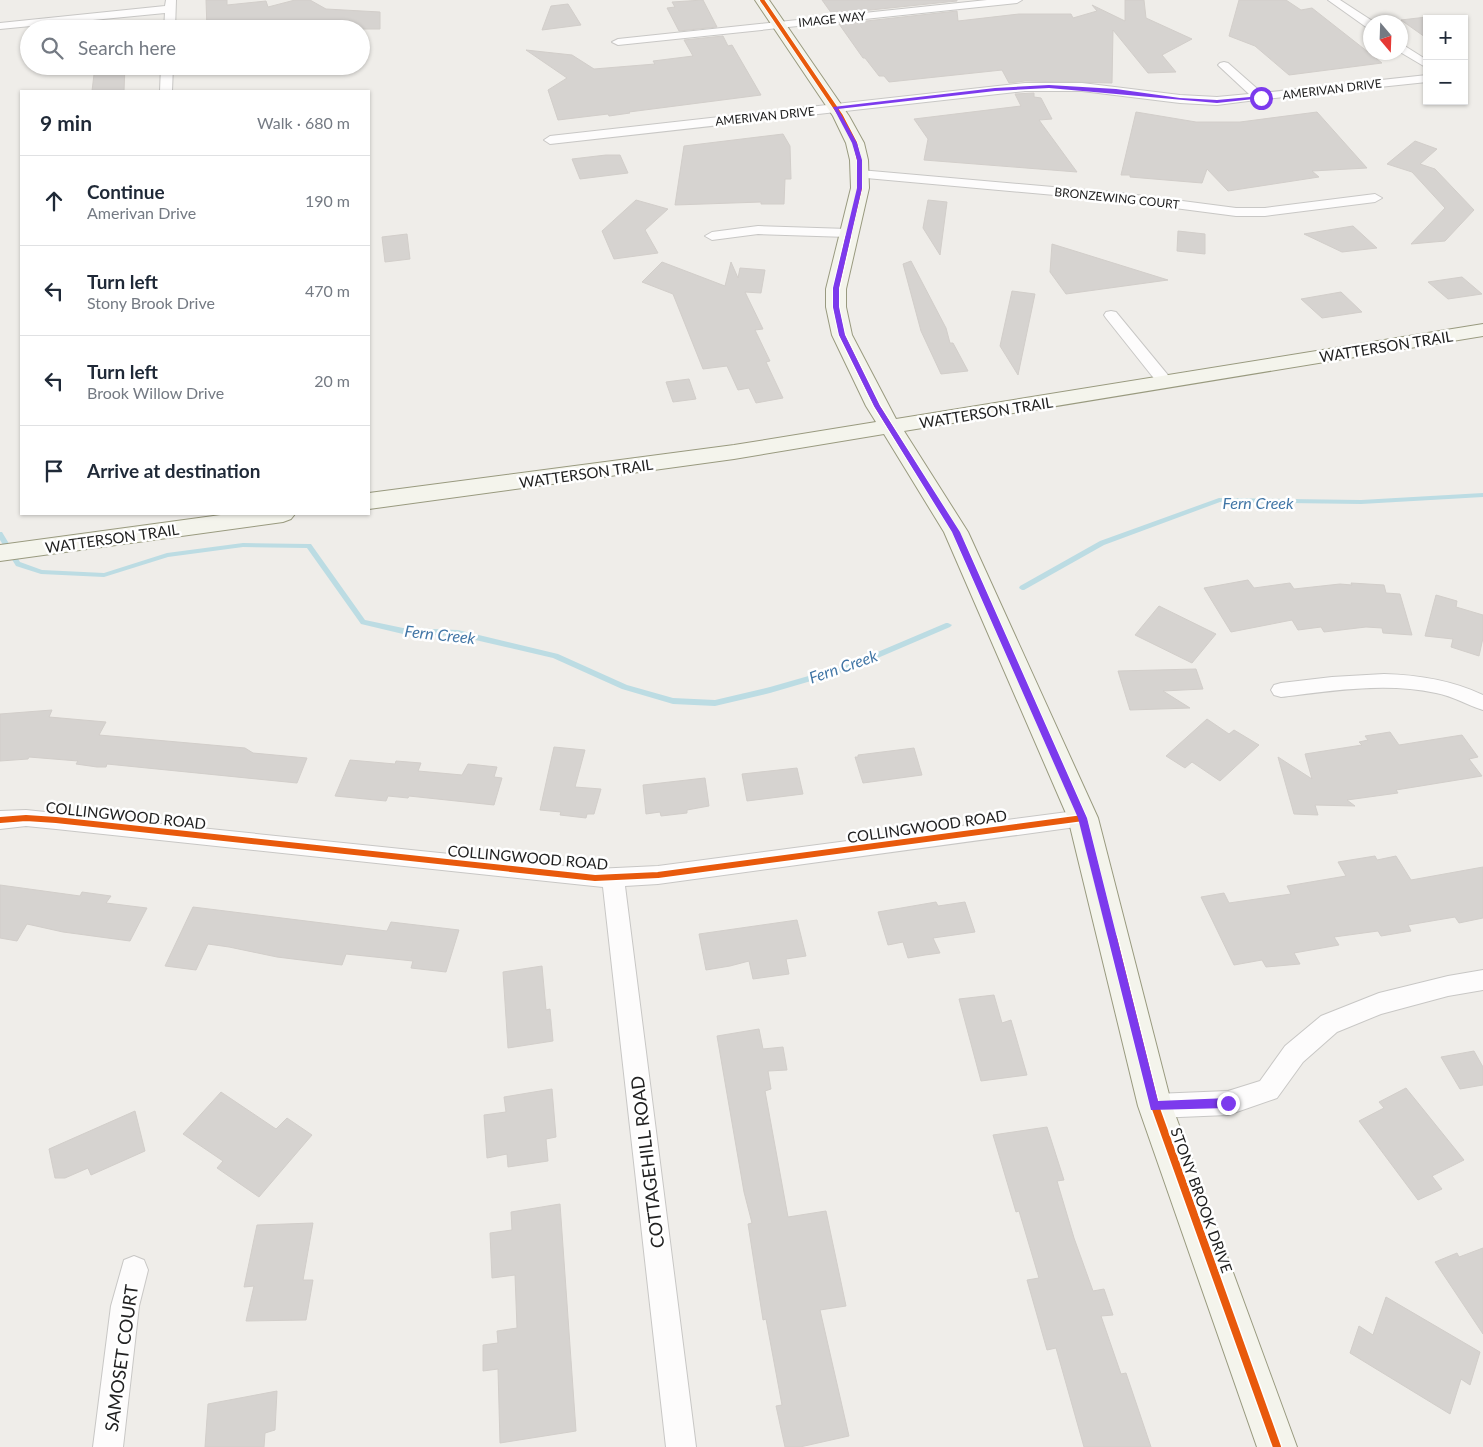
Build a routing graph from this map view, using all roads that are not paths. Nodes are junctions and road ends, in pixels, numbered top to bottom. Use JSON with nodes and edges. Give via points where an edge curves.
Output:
{"nodes":[{"id":1,"x":762,"y":0,"type":"edge"},
{"id":2,"x":1017,"y":0,"type":"edge"},
{"id":3,"x":1333,"y":0,"type":"edge"},
{"id":4,"x":170,"y":4,"type":"edge"},
{"id":5,"x":46,"y":20,"type":"edge"},
{"id":6,"x":169,"y":20,"type":"edge"},
{"id":7,"x":1363,"y":21,"type":"edge"},
{"id":8,"x":20,"y":23,"type":"edge"},
{"id":9,"x":779,"y":25,"type":"junction"},
{"id":10,"x":0,"y":26,"type":"edge"},
{"id":11,"x":618,"y":42,"type":"dead end"},
{"id":12,"x":1408,"y":52,"type":"edge"},
{"id":13,"x":1423,"y":62,"type":"edge"},
{"id":14,"x":1224,"y":65,"type":"dead end"},
{"id":15,"x":167,"y":75,"type":"edge"},
{"id":16,"x":1423,"y":78,"type":"edge"},
{"id":17,"x":166,"y":90,"type":"edge"},
{"id":18,"x":1261,"y":98,"type":"junction"},
{"id":19,"x":835,"y":108,"type":"junction"},
{"id":20,"x":550,"y":140,"type":"dead end"},
{"id":21,"x":860,"y":174,"type":"junction"},
{"id":22,"x":1375,"y":198,"type":"dead end"},
{"id":23,"x":848,"y":233,"type":"junction"},
{"id":24,"x":712,"y":236,"type":"dead end"},
{"id":25,"x":1111,"y":315,"type":"dead end"},
{"id":26,"x":1483,"y":330,"type":"edge"},
{"id":27,"x":1166,"y":383,"type":"junction"},
{"id":28,"x":890,"y":428,"type":"junction"},
{"id":29,"x":370,"y":501,"type":"edge"},
{"id":30,"x":276,"y":515,"type":"edge"},
{"id":31,"x":12,"y":552,"type":"edge"},
{"id":32,"x":1282,"y":690,"type":"dead end"},
{"id":33,"x":1483,"y":703,"type":"edge"},
{"id":34,"x":1083,"y":818,"type":"junction"},
{"id":35,"x":0,"y":820,"type":"edge"},
{"id":36,"x":613,"y":878,"type":"junction"},
{"id":37,"x":1483,"y":980,"type":"edge"},
{"id":38,"x":1155,"y":1106,"type":"junction"},
{"id":39,"x":134,"y":1270,"type":"dead end"},
{"id":40,"x":108,"y":1447,"type":"edge"},
{"id":41,"x":681,"y":1447,"type":"edge"},
{"id":42,"x":1277,"y":1447,"type":"edge"}],
"edges":[{"from":1,"to":9,"type":"street","name":"STONY BROOK DRIVE"},
{"from":2,"to":9,"type":"street","name":"IMAGE WAY"},
{"from":3,"to":7,"type":"street"},
{"from":4,"to":5,"type":"street"},
{"from":4,"to":6,"type":"street"},
{"from":8,"to":10,"type":"street"},
{"from":9,"to":11,"type":"street","name":"IMAGE WAY"},
{"from":9,"to":19,"type":"street","name":"STONY BROOK DRIVE"},
{"from":12,"to":13,"type":"street"},
{"from":14,"to":18,"type":"street"},
{"from":15,"to":17,"type":"street"},
{"from":16,"to":18,"type":"street","name":"AMERIVAN DRIVE"},
{"from":18,"to":19,"type":"street","name":"AMERIVAN DRIVE","via":[[1180,99],[1049,86]]},
{"from":19,"to":20,"type":"street","name":"AMERIVAN DRIVE"},
{"from":19,"to":21,"type":"street","name":"STONY BROOK DRIVE","via":[[854,143]]},
{"from":21,"to":22,"type":"street","name":"BRONZEWING COURT","via":[[1121,197],[1236,212],[1265,212]]},
{"from":21,"to":23,"type":"street","name":"STONY BROOK DRIVE","via":[[860,188]]},
{"from":23,"to":24,"type":"street","via":[[758,230]]},
{"from":23,"to":28,"type":"street","name":"STONY BROOK DRIVE","via":[[836,288],[842,335]]},
{"from":25,"to":27,"type":"street"},
{"from":26,"to":27,"type":"street","name":"WATTERSON TRAIL"},
{"from":27,"to":28,"type":"street","name":"WATTERSON TRAIL"},
{"from":28,"to":29,"type":"street","name":"WATTERSON TRAIL"},
{"from":28,"to":34,"type":"street","name":"STONY BROOK DRIVE","via":[[956,532]]},
{"from":30,"to":31,"type":"street","name":"WATTERSON TRAIL"},
{"from":32,"to":33,"type":"street","via":[[1378,680],[1449,689]]},
{"from":34,"to":36,"type":"street","name":"COLLINGWOOD ROAD"},
{"from":34,"to":38,"type":"street","name":"STONY BROOK DRIVE"},
{"from":35,"to":36,"type":"street","name":"COLLINGWOOD ROAD","via":[[56,820]]},
{"from":36,"to":41,"type":"street","name":"COTTAGEHILL ROAD"},
{"from":37,"to":38,"type":"street","via":[[1379,1004],[1329,1024],[1294,1054],[1268,1090],[1228,1103]]},
{"from":38,"to":42,"type":"street","name":"STONY BROOK DRIVE"},
{"from":39,"to":40,"type":"street","name":"SAMOSET COURT","via":[[125,1306]]}]}
